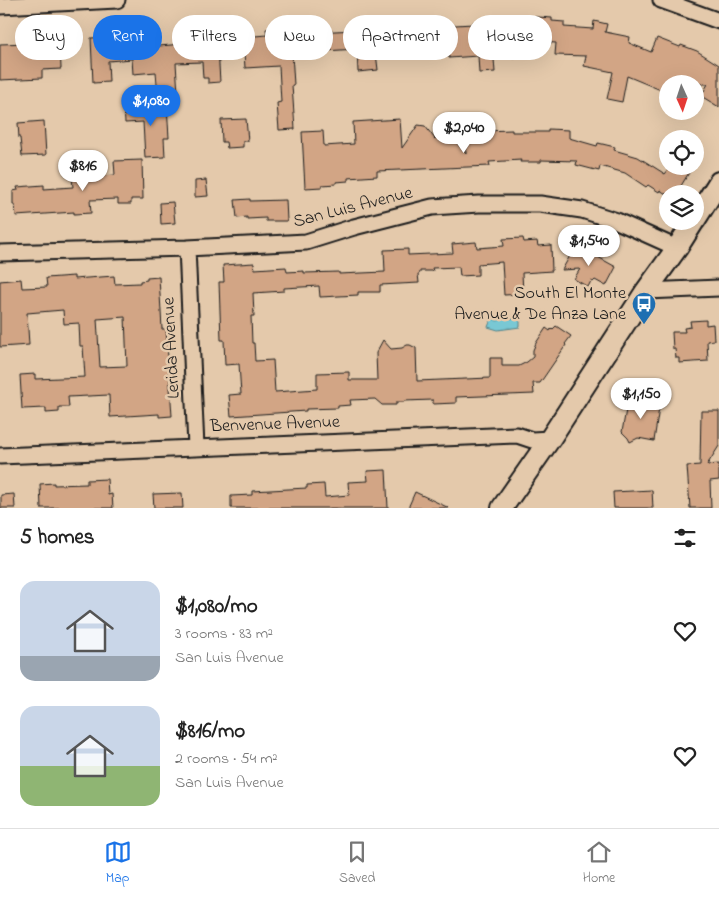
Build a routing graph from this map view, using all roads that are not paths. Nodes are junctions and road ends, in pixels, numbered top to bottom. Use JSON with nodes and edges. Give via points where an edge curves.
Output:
{"nodes":[{"id":1,"x":117,"y":0,"type":"edge"},
{"id":2,"x":661,"y":0,"type":"edge"},
{"id":3,"x":0,"y":6,"type":"edge"},
{"id":4,"x":719,"y":21,"type":"edge"},
{"id":5,"x":719,"y":182,"type":"edge"},
{"id":6,"x":704,"y":206,"type":"edge"},
{"id":7,"x":689,"y":230,"type":"edge"},
{"id":8,"x":186,"y":248,"type":"junction"},
{"id":9,"x":677,"y":248,"type":"junction"},
{"id":10,"x":0,"y":253,"type":"edge"},
{"id":11,"x":719,"y":288,"type":"edge"},
{"id":12,"x":646,"y":291,"type":"junction"},
{"id":13,"x":550,"y":440,"type":"junction"},
{"id":14,"x":196,"y":447,"type":"junction"},
{"id":15,"x":0,"y":456,"type":"edge"},
{"id":16,"x":502,"y":508,"type":"edge"}],
"edges":[{"from":1,"to":3,"type":"street"},
{"from":2,"to":4,"type":"street"},
{"from":5,"to":6,"type":"main road"},
{"from":7,"to":9,"type":"main road"},
{"from":8,"to":9,"type":"street","name":"San Luis Avenue","via":[[306,242],[432,207],[540,204],[582,210]]},
{"from":8,"to":10,"type":"street","name":"San Luis Avenue"},
{"from":8,"to":14,"type":"street","name":"Lerida Avenue"},
{"from":9,"to":12,"type":"main road"},
{"from":11,"to":12,"type":"street"},
{"from":12,"to":13,"type":"main road"},
{"from":13,"to":14,"type":"street","name":"Benvenue Avenue","via":[[532,440],[517,435]]},
{"from":13,"to":16,"type":"main road"},
{"from":14,"to":15,"type":"street","name":"Benvenue Avenue"}]}
